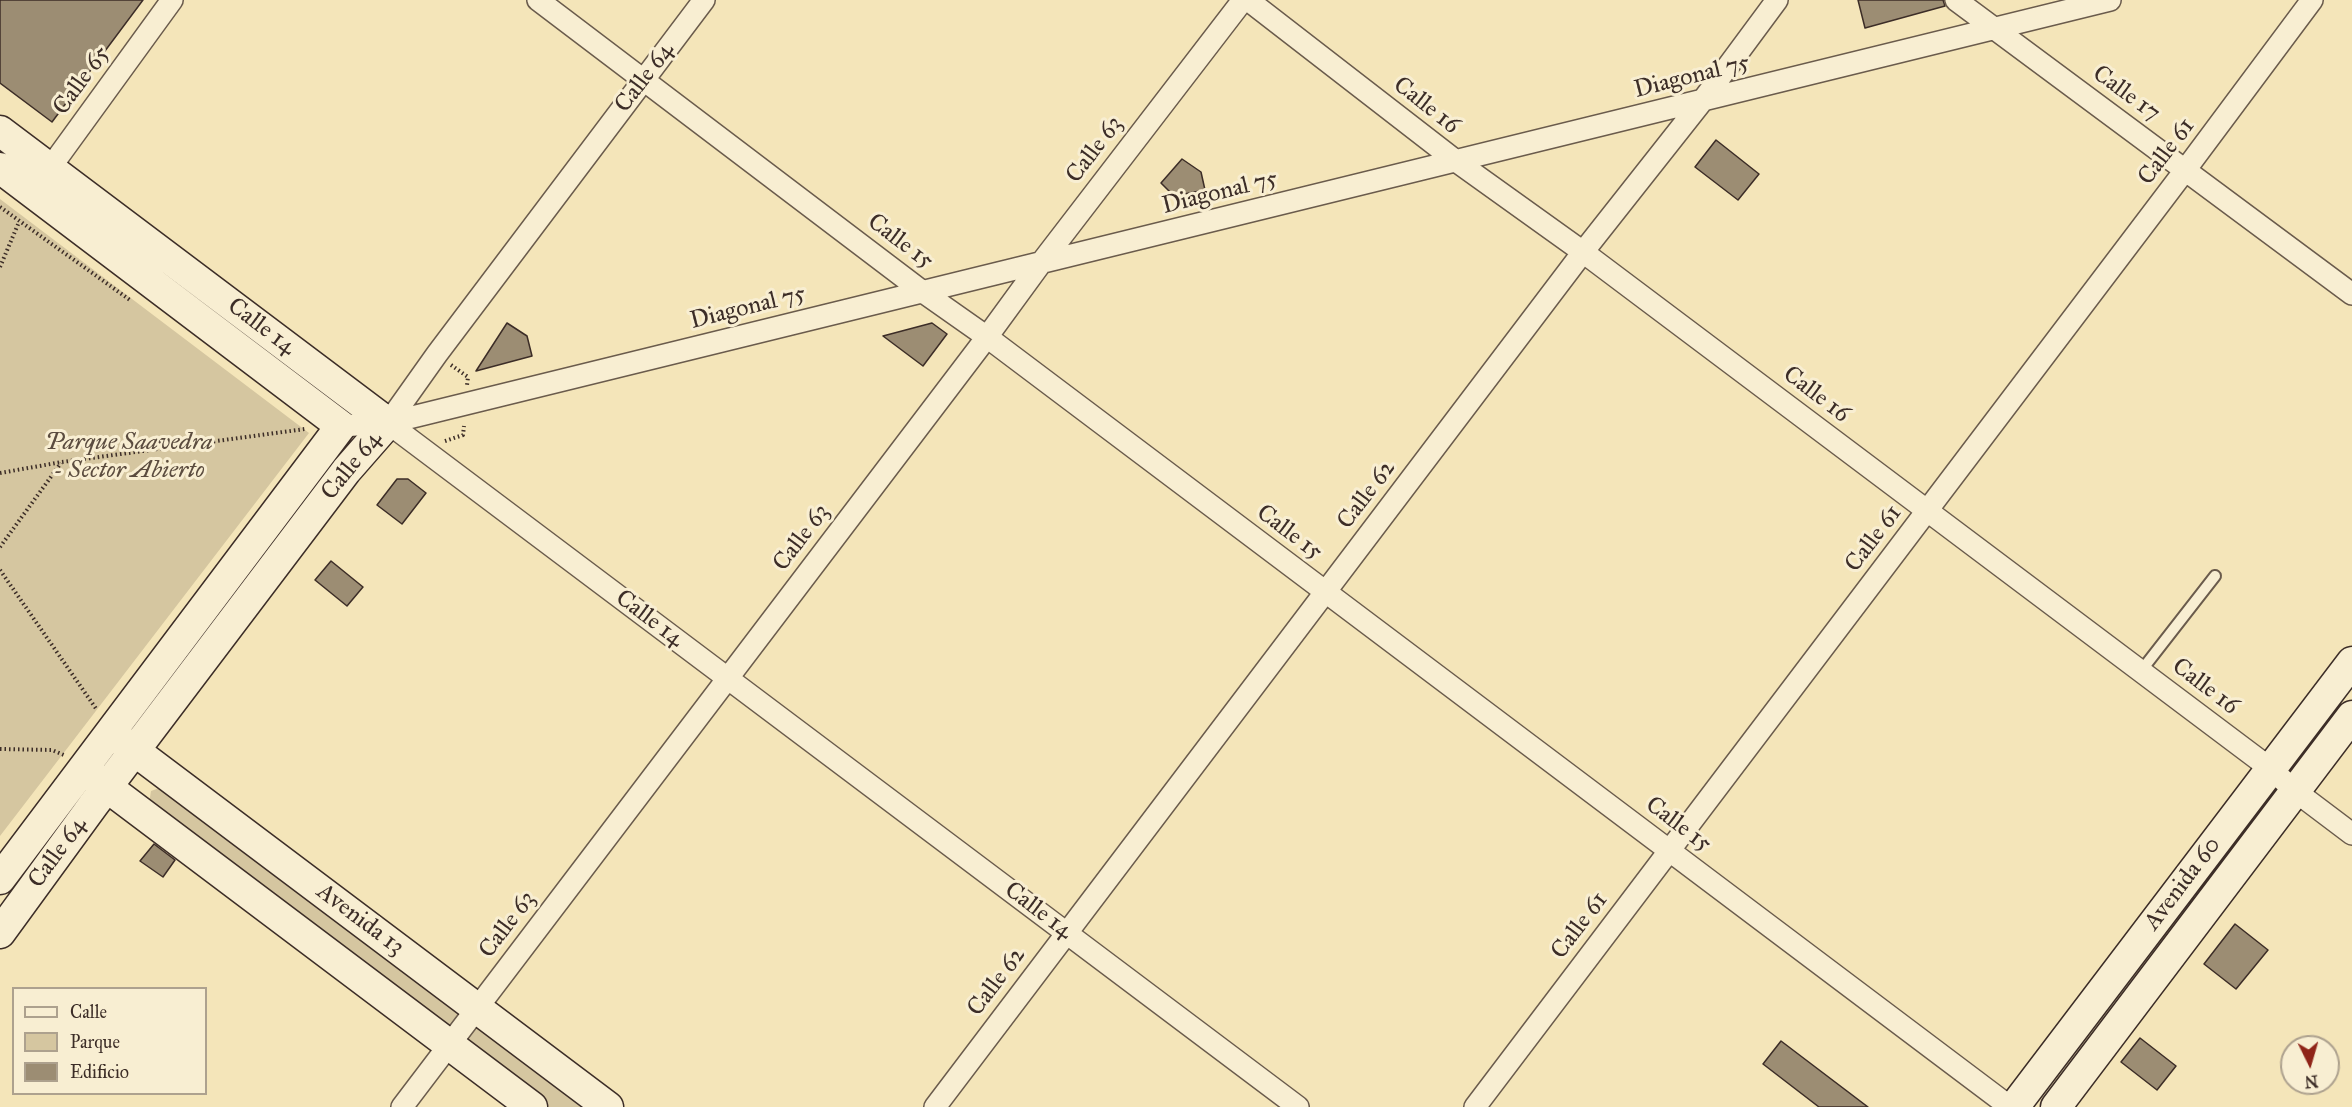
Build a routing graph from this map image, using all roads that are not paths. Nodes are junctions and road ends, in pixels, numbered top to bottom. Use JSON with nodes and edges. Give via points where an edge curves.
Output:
{"nodes":[{"id":1,"x":172,"y":0,"type":"edge"},
{"id":2,"x":538,"y":0,"type":"edge"},
{"id":3,"x":704,"y":0,"type":"edge"},
{"id":4,"x":1243,"y":0,"type":"edge"},
{"id":5,"x":1248,"y":0,"type":"edge"},
{"id":6,"x":1777,"y":0,"type":"edge"},
{"id":7,"x":1956,"y":0,"type":"edge"},
{"id":8,"x":2110,"y":0,"type":"edge"},
{"id":9,"x":2312,"y":0,"type":"edge"},
{"id":10,"x":1993,"y":29,"type":"junction"},
{"id":11,"x":644,"y":80,"type":"junction"},
{"id":12,"x":1703,"y":100,"type":"junction"},
{"id":13,"x":0,"y":131,"type":"edge"},
{"id":14,"x":1456,"y":161,"type":"junction"},
{"id":15,"x":0,"y":168,"type":"edge"},
{"id":16,"x":2186,"y":169,"type":"junction"},
{"id":17,"x":42,"y":180,"type":"junction"},
{"id":18,"x":1583,"y":252,"type":"junction"},
{"id":19,"x":1041,"y":263,"type":"junction"},
{"id":20,"x":923,"y":292,"type":"junction"},
{"id":21,"x":2352,"y":294,"type":"edge"},
{"id":22,"x":987,"y":338,"type":"junction"},
{"id":23,"x":388,"y":423,"type":"junction"},
{"id":24,"x":341,"y":426,"type":"junction"},
{"id":25,"x":1927,"y":510,"type":"junction"},
{"id":26,"x":2215,"y":576,"type":"dead end"},
{"id":27,"x":1325,"y":592,"type":"junction"},
{"id":28,"x":2352,"y":662,"type":"edge"},
{"id":29,"x":2141,"y":671,"type":"junction"},
{"id":30,"x":728,"y":678,"type":"junction"},
{"id":31,"x":2352,"y":716,"type":"edge"},
{"id":32,"x":105,"y":723,"type":"junction"},
{"id":33,"x":134,"y":751,"type":"junction"},
{"id":34,"x":76,"y":763,"type":"junction"},
{"id":35,"x":2271,"y":769,"type":"junction"},
{"id":36,"x":107,"y":787,"type":"junction"},
{"id":37,"x":2295,"y":791,"type":"junction"},
{"id":38,"x":2352,"y":834,"type":"edge"},
{"id":39,"x":1669,"y":851,"type":"junction"},
{"id":40,"x":0,"y":879,"type":"edge"},
{"id":41,"x":0,"y":933,"type":"edge"},
{"id":42,"x":1067,"y":933,"type":"junction"},
{"id":43,"x":477,"y":1008,"type":"junction"},
{"id":44,"x":450,"y":1045,"type":"junction"},
{"id":45,"x":402,"y":1107,"type":"edge"},
{"id":46,"x":532,"y":1107,"type":"edge"},
{"id":47,"x":608,"y":1107,"type":"edge"},
{"id":48,"x":935,"y":1107,"type":"edge"},
{"id":49,"x":1298,"y":1107,"type":"edge"},
{"id":50,"x":1475,"y":1107,"type":"edge"},
{"id":51,"x":2012,"y":1107,"type":"edge"},
{"id":52,"x":2055,"y":1107,"type":"edge"}],
"edges":[{"from":1,"to":17,"type":"street","name":"Calle 65"},
{"from":2,"to":11,"type":"street","name":"Calle 15"},
{"from":3,"to":11,"type":"street","name":"Calle 64"},
{"from":4,"to":19,"type":"street","name":"Calle 63"},
{"from":5,"to":14,"type":"street","name":"Calle 16"},
{"from":6,"to":12,"type":"street","name":"Calle 62"},
{"from":7,"to":10,"type":"street","name":"Calle 17"},
{"from":8,"to":10,"type":"street","name":"Diagonal 75"},
{"from":9,"to":16,"type":"street","name":"Calle 61"},
{"from":10,"to":12,"type":"street","name":"Diagonal 75"},
{"from":10,"to":16,"type":"street","name":"Calle 17"},
{"from":11,"to":20,"type":"street","name":"Calle 15"},
{"from":11,"to":23,"type":"street","name":"Calle 64"},
{"from":12,"to":14,"type":"street","name":"Diagonal 75"},
{"from":12,"to":18,"type":"street","name":"Calle 62"},
{"from":13,"to":17,"type":"main road","name":"Calle 14"},
{"from":14,"to":18,"type":"street","name":"Calle 16"},
{"from":14,"to":19,"type":"street","name":"Diagonal 75"},
{"from":15,"to":17,"type":"main road","name":"Calle 14"},
{"from":16,"to":21,"type":"street","name":"Calle 17"},
{"from":16,"to":25,"type":"street","name":"Calle 61"},
{"from":17,"to":23,"type":"main road","name":"Calle 14"},
{"from":17,"to":24,"type":"main road","name":"Calle 14"},
{"from":18,"to":25,"type":"street","name":"Calle 16"},
{"from":18,"to":27,"type":"street","name":"Calle 62"},
{"from":19,"to":20,"type":"street","name":"Diagonal 75"},
{"from":19,"to":22,"type":"street","name":"Calle 63"},
{"from":20,"to":22,"type":"street","name":"Calle 15"},
{"from":20,"to":23,"type":"street","name":"Diagonal 75"},
{"from":22,"to":27,"type":"street","name":"Calle 15"},
{"from":22,"to":30,"type":"street","name":"Calle 63"},
{"from":23,"to":24,"type":"street","name":"Diagonal 75"},
{"from":23,"to":30,"type":"street","name":"Calle 14"},
{"from":23,"to":33,"type":"main road","name":"Calle 64","via":[[346,471]]},
{"from":24,"to":32,"type":"main road","name":"Calle 64"},
{"from":25,"to":29,"type":"street","name":"Calle 16"},
{"from":25,"to":39,"type":"street","name":"Calle 61"},
{"from":26,"to":29,"type":"lane"},
{"from":27,"to":39,"type":"street","name":"Calle 15"},
{"from":27,"to":42,"type":"street","name":"Calle 62"},
{"from":28,"to":35,"type":"main road","name":"Avenida 60"},
{"from":29,"to":35,"type":"street","name":"Calle 16"},
{"from":30,"to":42,"type":"street","name":"Calle 14"},
{"from":30,"to":43,"type":"street","name":"Calle 63"},
{"from":31,"to":37,"type":"main road","name":"Avenida 60"},
{"from":32,"to":33,"type":"main road","name":"Avenida 13"},
{"from":32,"to":34,"type":"main road","name":"Calle 64"},
{"from":33,"to":36,"type":"main road","name":"Calle 64"},
{"from":33,"to":43,"type":"main road","name":"Avenida 13"},
{"from":34,"to":36,"type":"main road","name":"Avenida 13"},
{"from":34,"to":40,"type":"main road","name":"Calle 64"},
{"from":35,"to":37,"type":"street","name":"Calle 16"},
{"from":35,"to":51,"type":"main road","name":"Avenida 60"},
{"from":36,"to":41,"type":"main road","name":"Calle 64"},
{"from":36,"to":44,"type":"main road","name":"Avenida 13"},
{"from":37,"to":38,"type":"street","name":"Calle 16"},
{"from":37,"to":52,"type":"main road","name":"Avenida 60"},
{"from":39,"to":50,"type":"street","name":"Calle 61"},
{"from":39,"to":51,"type":"street","name":"Calle 15"},
{"from":42,"to":48,"type":"street","name":"Calle 62"},
{"from":42,"to":49,"type":"street","name":"Calle 14"},
{"from":43,"to":44,"type":"street","name":"Calle 63"},
{"from":43,"to":47,"type":"main road","name":"Avenida 13"},
{"from":44,"to":45,"type":"street","name":"Calle 63"},
{"from":44,"to":46,"type":"main road","name":"Avenida 13"}]}
